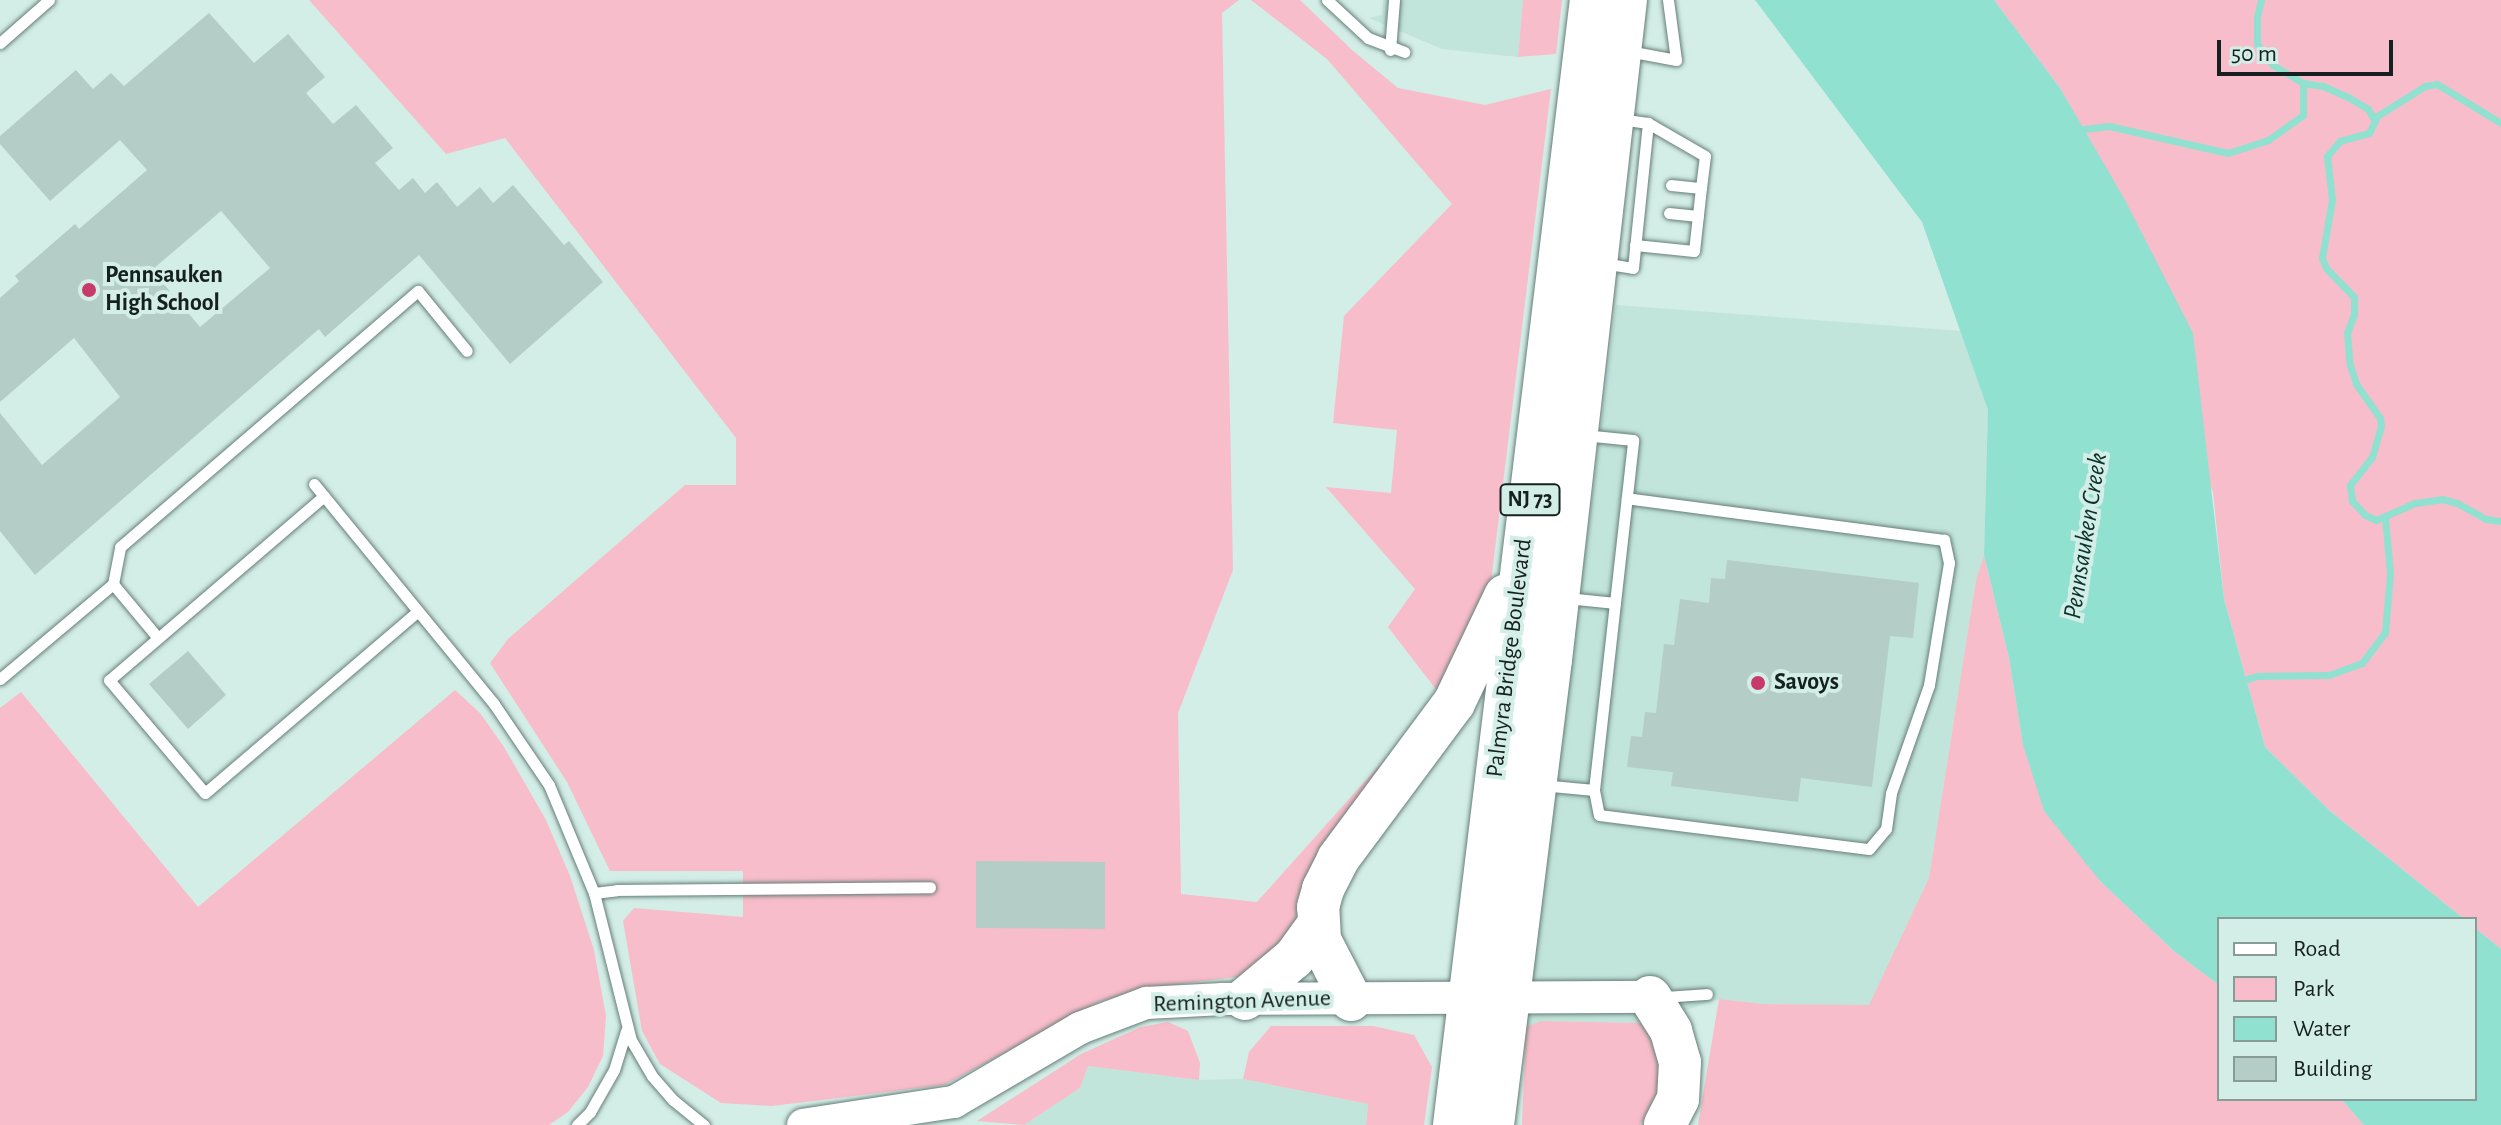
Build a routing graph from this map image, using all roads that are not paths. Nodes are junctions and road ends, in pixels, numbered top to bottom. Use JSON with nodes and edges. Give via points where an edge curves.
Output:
{"nodes":[{"id":1,"x":49,"y":0,"type":"edge"},
{"id":2,"x":1327,"y":0,"type":"edge"},
{"id":3,"x":1394,"y":0,"type":"edge"},
{"id":4,"x":1591,"y":0,"type":"edge"},
{"id":5,"x":1626,"y":0,"type":"edge"},
{"id":6,"x":1668,"y":0,"type":"edge"},
{"id":7,"x":0,"y":43,"type":"edge"},
{"id":8,"x":1390,"y":50,"type":"junction"},
{"id":9,"x":1620,"y":50,"type":"junction"},
{"id":10,"x":1404,"y":52,"type":"dead end"},
{"id":11,"x":1630,"y":121,"type":"junction"},
{"id":12,"x":1671,"y":185,"type":"dead end"},
{"id":13,"x":1701,"y":188,"type":"junction"},
{"id":14,"x":1669,"y":213,"type":"dead end"},
{"id":15,"x":1698,"y":216,"type":"junction"},
{"id":16,"x":1635,"y":245,"type":"junction"},
{"id":17,"x":1594,"y":262,"type":"junction"},
{"id":18,"x":467,"y":351,"type":"dead end"},
{"id":19,"x":1576,"y":434,"type":"junction"},
{"id":20,"x":314,"y":484,"type":"dead end"},
{"id":21,"x":324,"y":496,"type":"junction"},
{"id":22,"x":1627,"y":498,"type":"junction"},
{"id":23,"x":1523,"y":555,"type":"junction"},
{"id":24,"x":113,"y":584,"type":"junction"},
{"id":25,"x":1558,"y":597,"type":"junction"},
{"id":26,"x":1615,"y":603,"type":"junction"},
{"id":27,"x":418,"y":611,"type":"junction"},
{"id":28,"x":158,"y":638,"type":"junction"},
{"id":29,"x":0,"y":679,"type":"edge"},
{"id":30,"x":1537,"y":785,"type":"junction"},
{"id":31,"x":1594,"y":790,"type":"junction"},
{"id":32,"x":930,"y":887,"type":"dead end"},
{"id":33,"x":594,"y":893,"type":"junction"},
{"id":34,"x":1318,"y":925,"type":"junction"},
{"id":35,"x":1707,"y":994,"type":"dead end"},
{"id":36,"x":1650,"y":997,"type":"junction"},
{"id":37,"x":1245,"y":999,"type":"junction"},
{"id":38,"x":1469,"y":999,"type":"junction"},
{"id":39,"x":1511,"y":999,"type":"junction"},
{"id":40,"x":1351,"y":1000,"type":"junction"},
{"id":41,"x":627,"y":1027,"type":"junction"},
{"id":42,"x":577,"y":1125,"type":"edge"},
{"id":43,"x":704,"y":1125,"type":"edge"},
{"id":44,"x":803,"y":1125,"type":"edge"},
{"id":45,"x":1454,"y":1125,"type":"edge"},
{"id":46,"x":1493,"y":1125,"type":"edge"},
{"id":47,"x":1665,"y":1125,"type":"edge"}],
"edges":[{"from":1,"to":7,"type":"lane"},
{"from":2,"to":8,"type":"lane","via":[[1368,38]]},
{"from":3,"to":8,"type":"lane"},
{"from":4,"to":23,"type":"highway","name":"Palmyra Bridge Boulevard","number":"NJ 73"},
{"from":5,"to":9,"type":"highway","name":"Palmyra Bridge Boulevard","number":"NJ 73"},
{"from":6,"to":9,"type":"lane","via":[[1676,60]]},
{"from":8,"to":10,"type":"lane"},
{"from":9,"to":11,"type":"highway","name":"Palmyra Bridge Boulevard","number":"NJ 73"},
{"from":11,"to":13,"type":"lane","via":[[1705,156]]},
{"from":11,"to":16,"type":"lane","via":[[1644,182]]},
{"from":11,"to":17,"type":"highway","name":"Palmyra Bridge Boulevard","number":"NJ 73"},
{"from":12,"to":13,"type":"lane"},
{"from":13,"to":15,"type":"lane"},
{"from":14,"to":15,"type":"lane"},
{"from":15,"to":16,"type":"lane","via":[[1694,251]]},
{"from":16,"to":17,"type":"lane","via":[[1633,268]]},
{"from":17,"to":19,"type":"highway","name":"Palmyra Bridge Boulevard","number":"NJ 73"},
{"from":18,"to":24,"type":"lane","via":[[418,291],[120,547]]},
{"from":19,"to":22,"type":"lane","via":[[1633,440]]},
{"from":19,"to":25,"type":"highway","name":"Palmyra Bridge Boulevard","number":"NJ 73"},
{"from":20,"to":21,"type":"lane"},
{"from":21,"to":27,"type":"lane"},
{"from":21,"to":28,"type":"lane"},
{"from":22,"to":26,"type":"lane"},
{"from":22,"to":31,"type":"lane","via":[[1944,540],[1949,563],[1929,685],[1891,793],[1886,829],[1869,849],[1599,815]]},
{"from":23,"to":34,"type":"highway","via":[[1468,679],[1330,874],[1318,907]]},
{"from":23,"to":38,"type":"highway","name":"Palmyra Bridge Boulevard","number":"NJ 73"},
{"from":24,"to":28,"type":"lane"},
{"from":24,"to":29,"type":"lane"},
{"from":25,"to":26,"type":"lane"},
{"from":25,"to":30,"type":"highway","name":"Palmyra Bridge Boulevard","number":"NJ 73"},
{"from":26,"to":31,"type":"lane"},
{"from":27,"to":28,"type":"lane","via":[[205,793],[109,680]]},
{"from":27,"to":33,"type":"lane","via":[[494,704],[543,775]]},
{"from":30,"to":31,"type":"lane"},
{"from":30,"to":39,"type":"highway","name":"Palmyra Bridge Boulevard","number":"NJ 73"},
{"from":32,"to":33,"type":"lane"},
{"from":33,"to":41,"type":"lane"},
{"from":34,"to":37,"type":"highway","via":[[1294,958]]},
{"from":34,"to":40,"type":"highway","via":[[1326,956]]},
{"from":35,"to":36,"type":"lane","name":"Remington Avenue"},
{"from":36,"to":39,"type":"street","name":"Remington Avenue"},
{"from":36,"to":47,"type":"highway","via":[[1671,1031],[1680,1062],[1678,1099]]},
{"from":37,"to":40,"type":"street","name":"Remington Avenue"},
{"from":37,"to":44,"type":"street","name":"Remington Avenue","via":[[1146,1003],[1080,1028],[954,1102]]},
{"from":38,"to":39,"type":"street","name":"Remington Avenue"},
{"from":38,"to":40,"type":"street","name":"Remington Avenue"},
{"from":38,"to":45,"type":"highway","name":"Palmyra Bridge Boulevard","number":"NJ 73"},
{"from":39,"to":46,"type":"highway","name":"Palmyra Bridge Boulevard","number":"NJ 73"},
{"from":41,"to":42,"type":"lane","via":[[614,1070]]},
{"from":41,"to":43,"type":"lane","via":[[652,1076]]}]}
